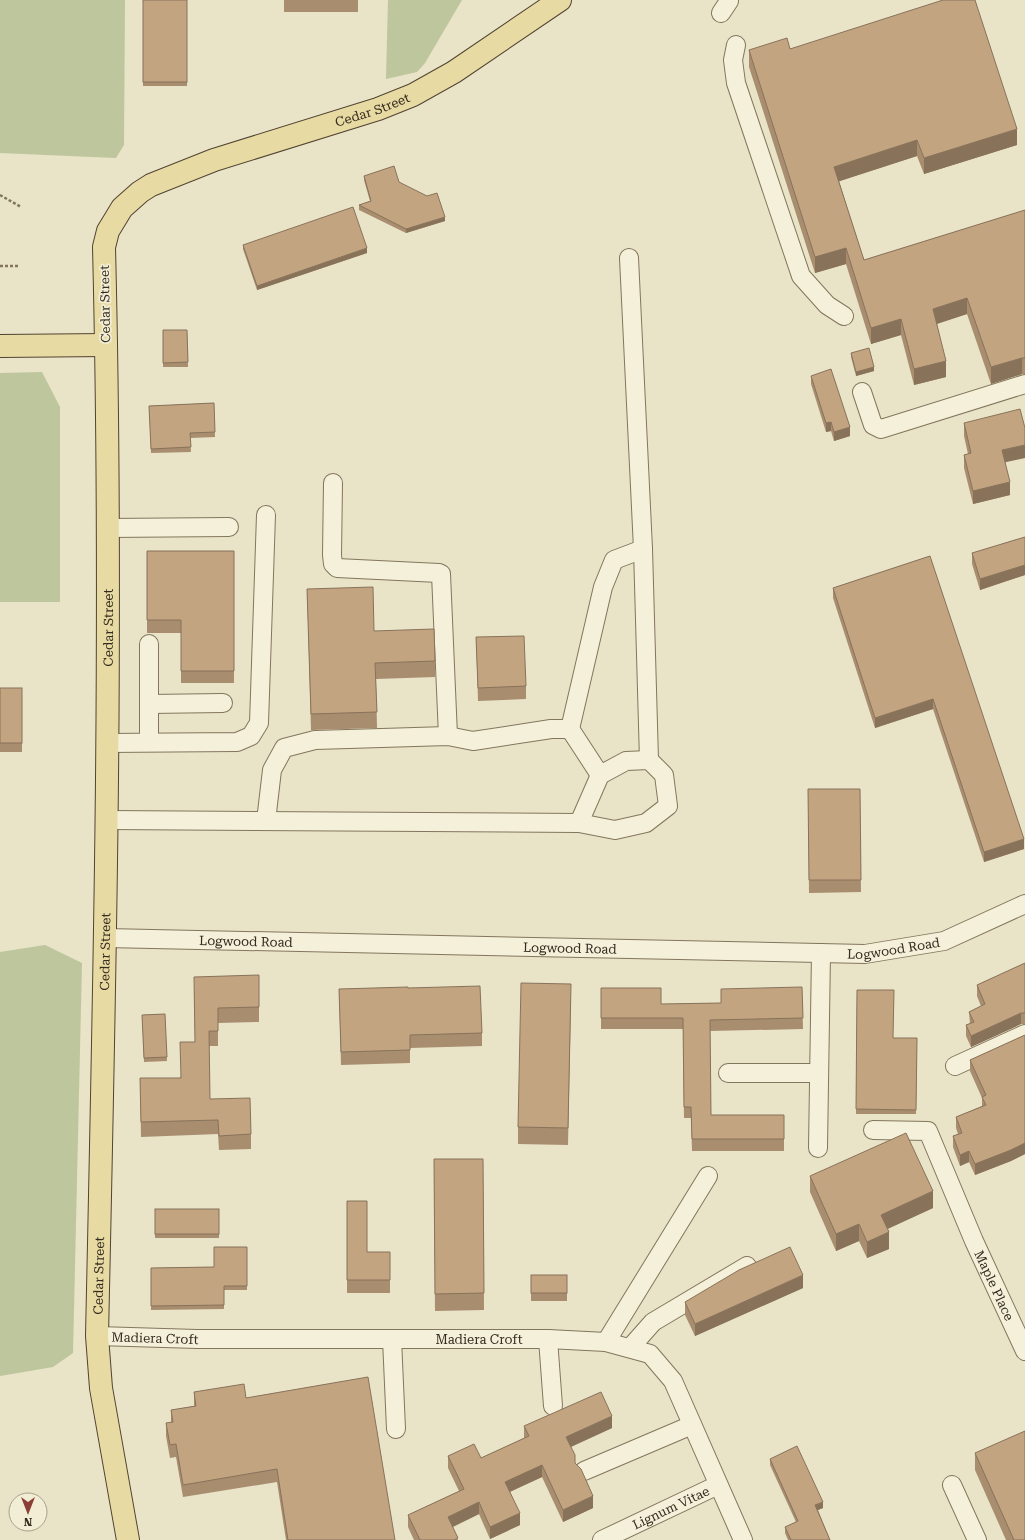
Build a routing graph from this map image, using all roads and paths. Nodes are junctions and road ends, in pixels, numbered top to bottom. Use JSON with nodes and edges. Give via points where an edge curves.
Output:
{"nodes":[{"id":1,"x":560,"y":0,"type":"edge"},
{"id":2,"x":736,"y":45,"type":"dead end"},
{"id":3,"x":0,"y":195,"type":"edge"},
{"id":4,"x":21,"y":207,"type":"dead end"},
{"id":5,"x":629,"y":258,"type":"dead end"},
{"id":6,"x":0,"y":266,"type":"edge"},
{"id":7,"x":19,"y":266,"type":"dead end"},
{"id":8,"x":844,"y":316,"type":"dead end"},
{"id":9,"x":106,"y":345,"type":"junction"},
{"id":10,"x":0,"y":346,"type":"edge"},
{"id":11,"x":1025,"y":384,"type":"edge"},
{"id":12,"x":862,"y":392,"type":"dead end"},
{"id":13,"x":333,"y":483,"type":"dead end"},
{"id":14,"x":266,"y":514,"type":"dead end"},
{"id":15,"x":229,"y":527,"type":"dead end"},
{"id":16,"x":107,"y":528,"type":"junction"},
{"id":17,"x":643,"y":549,"type":"junction"},
{"id":18,"x":150,"y":644,"type":"dead end"},
{"id":19,"x":223,"y":703,"type":"dead end"},
{"id":20,"x":150,"y":704,"type":"junction"},
{"id":21,"x":570,"y":728,"type":"junction"},
{"id":22,"x":448,"y":736,"type":"junction"},
{"id":23,"x":149,"y":742,"type":"junction"},
{"id":24,"x":107,"y":743,"type":"junction"},
{"id":25,"x":649,"y":760,"type":"junction"},
{"id":26,"x":600,"y":775,"type":"junction"},
{"id":27,"x":107,"y":820,"type":"junction"},
{"id":28,"x":266,"y":821,"type":"junction"},
{"id":29,"x":579,"y":823,"type":"junction"},
{"id":30,"x":1025,"y":904,"type":"edge"},
{"id":31,"x":106,"y":938,"type":"junction"},
{"id":32,"x":821,"y":953,"type":"junction"},
{"id":33,"x":1025,"y":1034,"type":"edge"},
{"id":34,"x":955,"y":1066,"type":"dead end"},
{"id":35,"x":728,"y":1073,"type":"dead end"},
{"id":36,"x":819,"y":1073,"type":"junction"},
{"id":37,"x":874,"y":1130,"type":"dead end"},
{"id":38,"x":818,"y":1148,"type":"dead end"},
{"id":39,"x":708,"y":1176,"type":"dead end"},
{"id":40,"x":747,"y":1266,"type":"edge"},
{"id":41,"x":97,"y":1336,"type":"junction"},
{"id":42,"x":392,"y":1338,"type":"junction"},
{"id":43,"x":548,"y":1338,"type":"junction"},
{"id":44,"x":606,"y":1342,"type":"junction"},
{"id":45,"x":630,"y":1348,"type":"junction"},
{"id":46,"x":1025,"y":1351,"type":"edge"},
{"id":47,"x":553,"y":1406,"type":"dead end"},
{"id":48,"x":692,"y":1425,"type":"junction"},
{"id":49,"x":396,"y":1429,"type":"dead end"},
{"id":50,"x":584,"y":1471,"type":"edge"},
{"id":51,"x":718,"y":1485,"type":"junction"},
{"id":52,"x":952,"y":1485,"type":"dead end"},
{"id":53,"x":128,"y":1540,"type":"edge"},
{"id":54,"x":602,"y":1540,"type":"edge"},
{"id":55,"x":742,"y":1540,"type":"edge"},
{"id":56,"x":977,"y":1540,"type":"edge"}],
"edges":[{"from":1,"to":9,"type":"main road","name":"Cedar Street","via":[[454,72],[413,95],[378,109],[214,160],[151,185],[140,192],[115,218],[104,247]]},
{"from":2,"to":8,"type":"street","via":[[733,60],[736,82],[801,276],[827,305]]},
{"from":3,"to":4,"type":"path"},
{"from":5,"to":17,"type":"street"},
{"from":6,"to":7,"type":"path"},
{"from":9,"to":10,"type":"main road"},
{"from":9,"to":16,"type":"main road","name":"Cedar Street"},
{"from":11,"to":12,"type":"street","via":[[881,429],[874,425]]},
{"from":13,"to":22,"type":"street","via":[[332,555],[333,564],[337,568],[441,574]]},
{"from":14,"to":23,"type":"street","via":[[259,723],[251,736],[237,742]]},
{"from":15,"to":16,"type":"street"},
{"from":16,"to":24,"type":"main road","name":"Cedar Street"},
{"from":17,"to":21,"type":"street","via":[[614,560],[603,587]]},
{"from":17,"to":25,"type":"street"},
{"from":18,"to":20,"type":"street"},
{"from":19,"to":20,"type":"street"},
{"from":20,"to":23,"type":"street"},
{"from":21,"to":22,"type":"street","via":[[473,741]]},
{"from":21,"to":26,"type":"street"},
{"from":22,"to":28,"type":"street","via":[[315,740],[284,748],[272,770]]},
{"from":23,"to":24,"type":"street"},
{"from":24,"to":27,"type":"main road","name":"Cedar Street"},
{"from":25,"to":26,"type":"street","via":[[626,761]]},
{"from":25,"to":29,"type":"street","via":[[664,775],[668,806],[646,823],[616,830]]},
{"from":26,"to":29,"type":"street"},
{"from":27,"to":28,"type":"street"},
{"from":27,"to":31,"type":"main road","name":"Cedar Street"},
{"from":28,"to":29,"type":"street"},
{"from":30,"to":32,"type":"street","name":"Logwood Road","via":[[944,941],[865,954]]},
{"from":31,"to":32,"type":"street","name":"Logwood Road"},
{"from":31,"to":41,"type":"main road","name":"Cedar Street"},
{"from":32,"to":36,"type":"street"},
{"from":33,"to":34,"type":"street"},
{"from":35,"to":36,"type":"street"},
{"from":36,"to":38,"type":"street"},
{"from":37,"to":46,"type":"street","name":"Maple Place","via":[[928,1131],[974,1241]]},
{"from":39,"to":44,"type":"street"},
{"from":40,"to":45,"type":"street","via":[[653,1322]]},
{"from":41,"to":42,"type":"street","name":"Madiera Croft"},
{"from":41,"to":53,"type":"main road","name":"Cedar Street","via":[[101,1388]]},
{"from":42,"to":43,"type":"street","name":"Madiera Croft"},
{"from":42,"to":49,"type":"street"},
{"from":43,"to":44,"type":"street","name":"Madiera Croft"},
{"from":43,"to":47,"type":"street"},
{"from":44,"to":45,"type":"street","name":"Madiera Croft"},
{"from":45,"to":48,"type":"street","name":"Madiera Croft","via":[[650,1354],[673,1381]]},
{"from":48,"to":50,"type":"street"},
{"from":48,"to":51,"type":"street","name":"Madiera Croft"},
{"from":51,"to":54,"type":"street","name":"Lignum Vitae"},
{"from":51,"to":55,"type":"street","name":"Madiera Croft"},
{"from":52,"to":56,"type":"street"}]}
